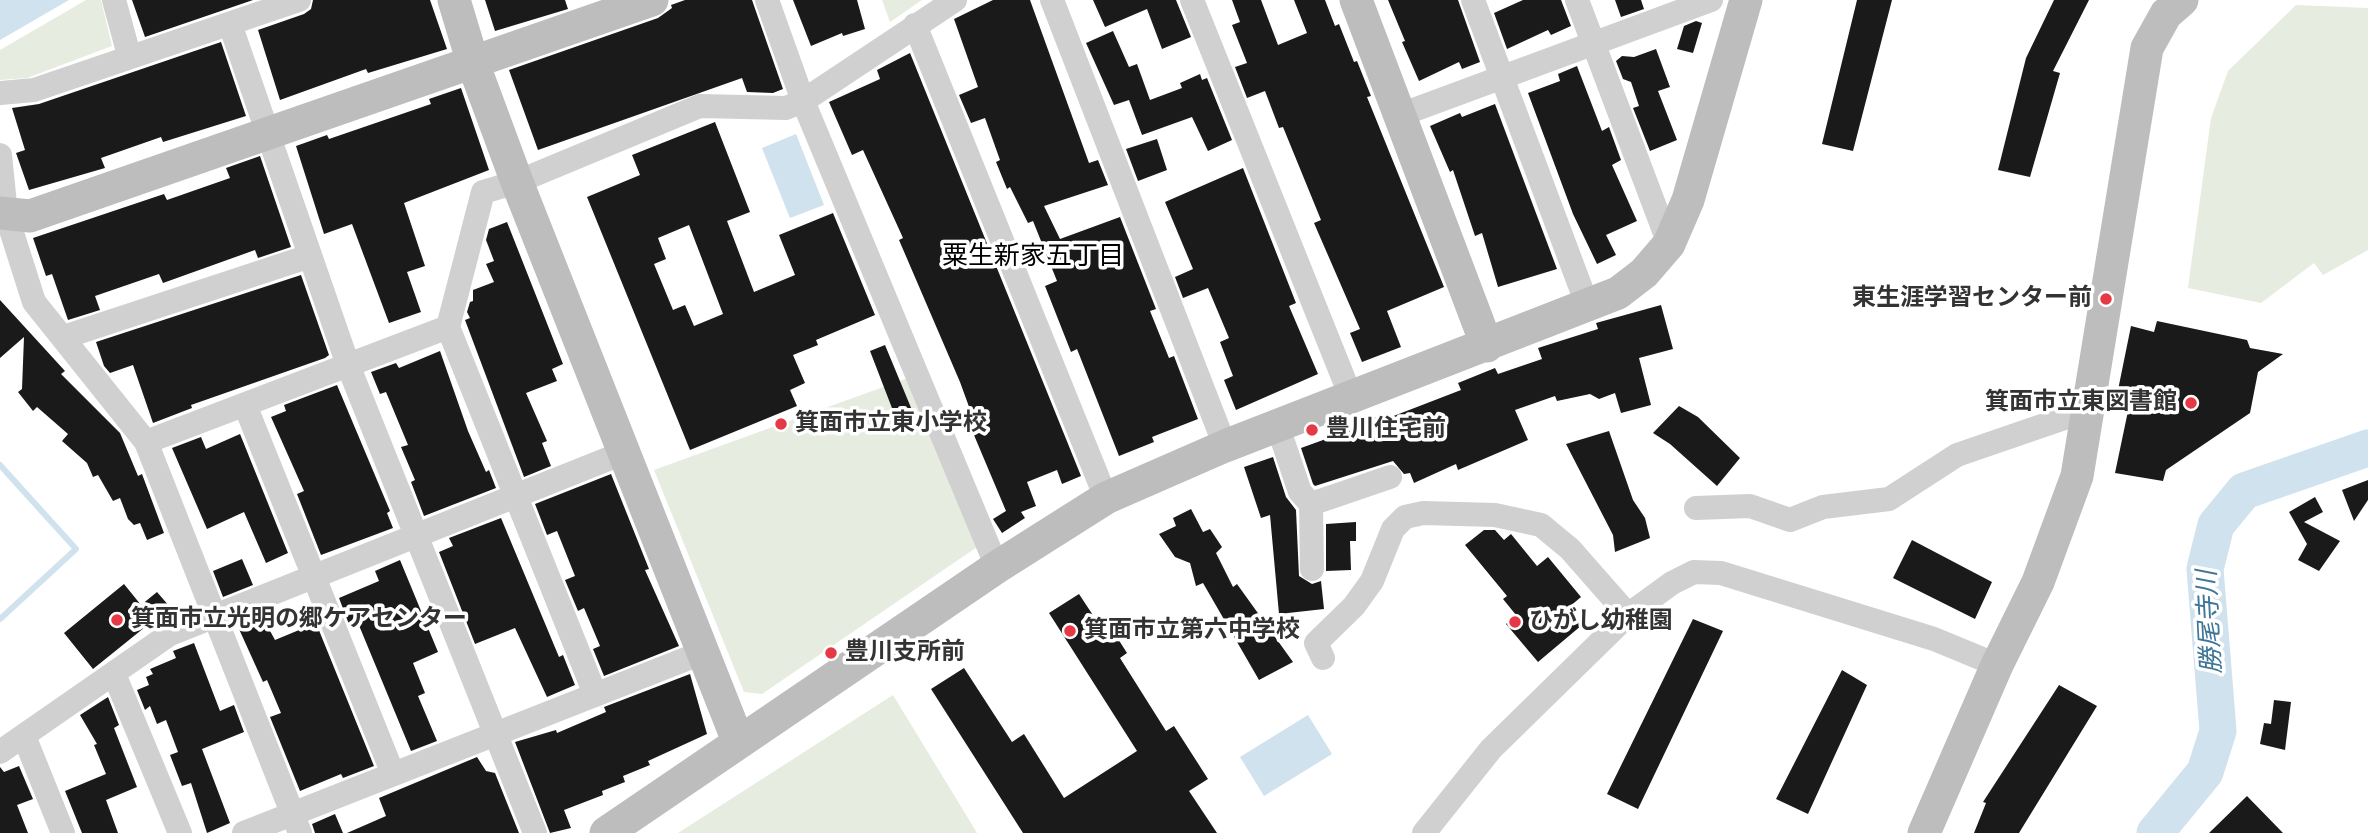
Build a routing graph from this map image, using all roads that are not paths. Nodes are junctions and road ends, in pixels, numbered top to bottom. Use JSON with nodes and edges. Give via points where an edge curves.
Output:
{"nodes":[{"id":1,"x":114,"y":0,"type":"edge"},
{"id":2,"x":299,"y":0,"type":"edge"},
{"id":3,"x":454,"y":0,"type":"edge"},
{"id":4,"x":652,"y":0,"type":"edge"},
{"id":5,"x":767,"y":0,"type":"edge"},
{"id":6,"x":955,"y":0,"type":"edge"},
{"id":7,"x":1052,"y":0,"type":"edge"},
{"id":8,"x":1192,"y":0,"type":"edge"},
{"id":9,"x":1356,"y":0,"type":"edge"},
{"id":10,"x":1473,"y":0,"type":"edge"},
{"id":11,"x":1577,"y":0,"type":"edge"},
{"id":12,"x":1711,"y":0,"type":"edge"},
{"id":13,"x":1746,"y":0,"type":"edge"},
{"id":14,"x":2182,"y":0,"type":"edge"},
{"id":15,"x":230,"y":24,"type":"junction"},
{"id":16,"x":915,"y":25,"type":"junction"},
{"id":17,"x":1594,"y":44,"type":"junction"},
{"id":18,"x":129,"y":55,"type":"junction"},
{"id":19,"x":473,"y":63,"type":"junction"},
{"id":20,"x":1502,"y":78,"type":"junction"},
{"id":21,"x":0,"y":93,"type":"edge"},
{"id":22,"x":803,"y":101,"type":"junction"},
{"id":23,"x":1400,"y":115,"type":"junction"},
{"id":24,"x":268,"y":134,"type":"junction"},
{"id":25,"x":0,"y":155,"type":"edge"},
{"id":26,"x":517,"y":182,"type":"junction"},
{"id":27,"x":3,"y":214,"type":"edge"},
{"id":28,"x":1669,"y":244,"type":"junction"},
{"id":29,"x":310,"y":256,"type":"junction"},
{"id":30,"x":1588,"y":307,"type":"junction"},
{"id":31,"x":448,"y":327,"type":"junction"},
{"id":32,"x":64,"y":337,"type":"junction"},
{"id":33,"x":1487,"y":346,"type":"junction"},
{"id":34,"x":348,"y":365,"type":"junction"},
{"id":35,"x":1351,"y":397,"type":"junction"},
{"id":36,"x":245,"y":405,"type":"junction"},
{"id":37,"x":2088,"y":410,"type":"junction"},
{"id":38,"x":1278,"y":427,"type":"junction"},
{"id":39,"x":146,"y":442,"type":"junction"},
{"id":40,"x":1225,"y":446,"type":"junction"},
{"id":41,"x":623,"y":453,"type":"junction"},
{"id":42,"x":1390,"y":477,"type":"dead end"},
{"id":43,"x":516,"y":496,"type":"junction"},
{"id":44,"x":1106,"y":498,"type":"junction"},
{"id":45,"x":1311,"y":504,"type":"junction"},
{"id":46,"x":1696,"y":508,"type":"dead end"},
{"id":47,"x":416,"y":536,"type":"junction"},
{"id":48,"x":997,"y":567,"type":"junction"},
{"id":49,"x":1312,"y":569,"type":"dead end"},
{"id":50,"x":315,"y":578,"type":"junction"},
{"id":51,"x":1628,"y":615,"type":"junction"},
{"id":52,"x":214,"y":617,"type":"junction"},
{"id":53,"x":704,"y":652,"type":"junction"},
{"id":54,"x":1324,"y":658,"type":"dead end"},
{"id":55,"x":1997,"y":665,"type":"junction"},
{"id":56,"x":114,"y":674,"type":"junction"},
{"id":57,"x":595,"y":694,"type":"junction"},
{"id":58,"x":495,"y":734,"type":"junction"},
{"id":59,"x":24,"y":736,"type":"junction"},
{"id":60,"x":738,"y":741,"type":"junction"},
{"id":61,"x":0,"y":752,"type":"edge"},
{"id":62,"x":393,"y":774,"type":"junction"},
{"id":63,"x":297,"y":823,"type":"edge"},
{"id":64,"x":63,"y":833,"type":"edge"},
{"id":65,"x":180,"y":833,"type":"edge"},
{"id":66,"x":244,"y":833,"type":"edge"},
{"id":67,"x":535,"y":833,"type":"edge"},
{"id":68,"x":606,"y":833,"type":"edge"},
{"id":69,"x":1424,"y":833,"type":"edge"},
{"id":70,"x":1924,"y":833,"type":"edge"}],
"edges":[{"from":1,"to":18,"type":"street"},
{"from":2,"to":15,"type":"street"},
{"from":3,"to":19,"type":"street"},
{"from":4,"to":19,"type":"street"},
{"from":5,"to":22,"type":"street"},
{"from":6,"to":16,"type":"street"},
{"from":7,"to":40,"type":"street"},
{"from":8,"to":35,"type":"street"},
{"from":9,"to":23,"type":"street"},
{"from":10,"to":20,"type":"street"},
{"from":11,"to":17,"type":"street"},
{"from":12,"to":17,"type":"street"},
{"from":13,"to":28,"type":"street","via":[[1688,200]]},
{"from":14,"to":37,"type":"street","via":[[2166,13],[2147,48]]},
{"from":15,"to":18,"type":"street"},
{"from":15,"to":24,"type":"street"},
{"from":16,"to":22,"type":"street"},
{"from":16,"to":44,"type":"street"},
{"from":17,"to":20,"type":"street"},
{"from":17,"to":28,"type":"street"},
{"from":18,"to":21,"type":"street","via":[[34,90]]},
{"from":19,"to":24,"type":"street"},
{"from":19,"to":26,"type":"street"},
{"from":20,"to":23,"type":"street"},
{"from":20,"to":30,"type":"street"},
{"from":22,"to":26,"type":"street","via":[[786,108],[700,106]]},
{"from":22,"to":48,"type":"street"},
{"from":23,"to":33,"type":"street"},
{"from":24,"to":27,"type":"street","via":[[30,216]]},
{"from":24,"to":29,"type":"street"},
{"from":25,"to":27,"type":"street"},
{"from":26,"to":31,"type":"street","via":[[483,192]]},
{"from":26,"to":41,"type":"street"},
{"from":27,"to":32,"type":"street","via":[[34,302]]},
{"from":28,"to":30,"type":"street","via":[[1644,273],[1618,293]]},
{"from":29,"to":32,"type":"street"},
{"from":29,"to":34,"type":"street"},
{"from":30,"to":33,"type":"street"},
{"from":31,"to":34,"type":"street"},
{"from":31,"to":43,"type":"street"},
{"from":32,"to":39,"type":"street"},
{"from":33,"to":35,"type":"street"},
{"from":34,"to":36,"type":"street"},
{"from":34,"to":47,"type":"street"},
{"from":35,"to":38,"type":"street"},
{"from":36,"to":39,"type":"street"},
{"from":36,"to":50,"type":"street"},
{"from":37,"to":46,"type":"street","via":[[1957,455],[1889,499],[1823,507],[1790,520],[1750,506]]},
{"from":37,"to":55,"type":"street","via":[[2077,476],[2038,582]]},
{"from":38,"to":40,"type":"street"},
{"from":38,"to":45,"type":"street","via":[[1300,492]]},
{"from":39,"to":52,"type":"street"},
{"from":40,"to":44,"type":"street"},
{"from":41,"to":43,"type":"street"},
{"from":41,"to":53,"type":"street"},
{"from":42,"to":45,"type":"street"},
{"from":43,"to":47,"type":"street"},
{"from":43,"to":57,"type":"street"},
{"from":44,"to":48,"type":"street"},
{"from":45,"to":49,"type":"street"},
{"from":47,"to":50,"type":"street"},
{"from":47,"to":58,"type":"street"},
{"from":48,"to":60,"type":"street"},
{"from":50,"to":52,"type":"street"},
{"from":50,"to":62,"type":"street"},
{"from":51,"to":54,"type":"street","via":[[1570,549],[1541,525],[1495,514],[1423,513],[1405,517],[1393,529],[1372,581],[1317,643]]},
{"from":51,"to":55,"type":"street","via":[[1694,572],[1721,573],[1934,639]]},
{"from":51,"to":69,"type":"street","via":[[1491,749]]},
{"from":52,"to":56,"type":"street","via":[[170,634]]},
{"from":52,"to":63,"type":"street"},
{"from":53,"to":57,"type":"street"},
{"from":53,"to":60,"type":"street"},
{"from":55,"to":70,"type":"street"},
{"from":56,"to":59,"type":"street"},
{"from":56,"to":65,"type":"street"},
{"from":57,"to":58,"type":"street"},
{"from":58,"to":62,"type":"street"},
{"from":58,"to":67,"type":"street"},
{"from":59,"to":61,"type":"street"},
{"from":59,"to":64,"type":"street"},
{"from":60,"to":68,"type":"street"},
{"from":62,"to":63,"type":"street"},
{"from":63,"to":66,"type":"street"}]}
